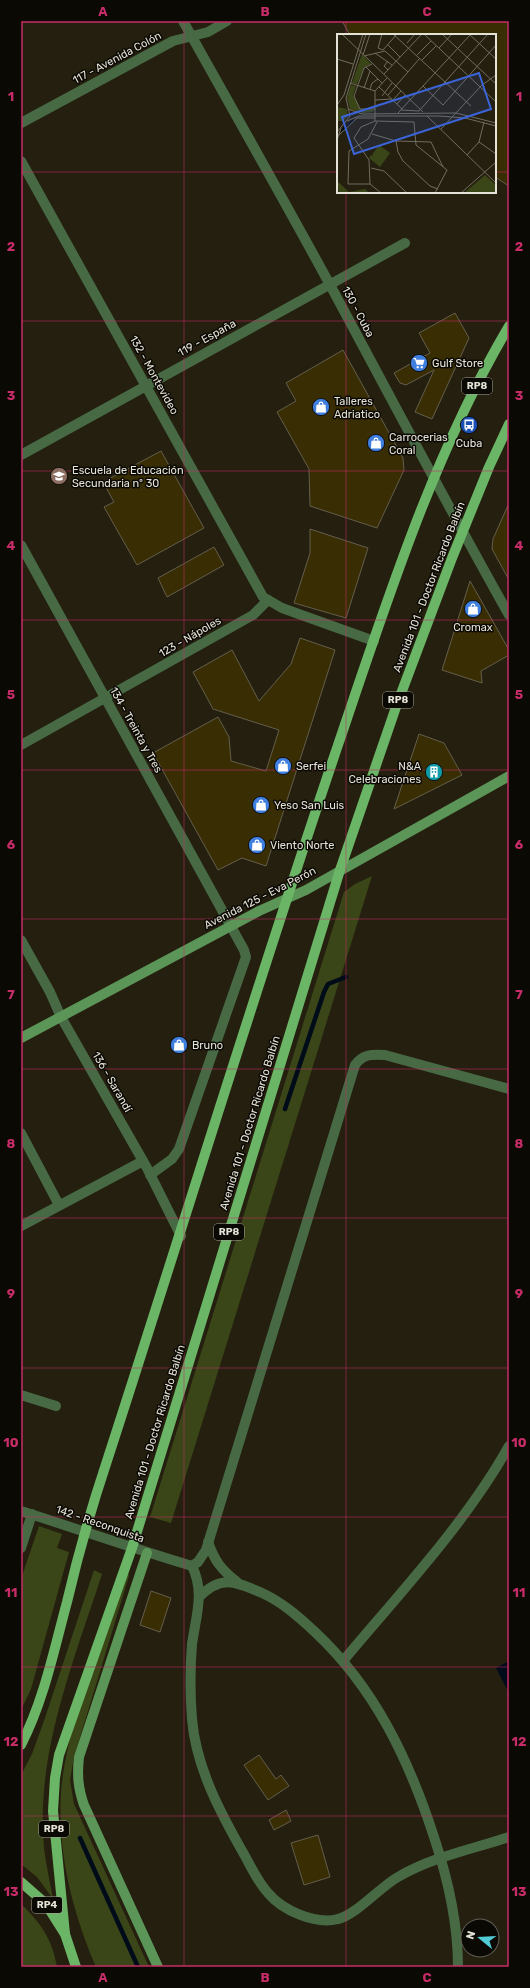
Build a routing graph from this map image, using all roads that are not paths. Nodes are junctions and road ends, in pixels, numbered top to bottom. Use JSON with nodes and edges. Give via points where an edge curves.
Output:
{"nodes":[{"id":1,"x":183,"y":21,"type":"edge"},
{"id":2,"x":227,"y":21,"type":"edge"},
{"id":3,"x":192,"y":36,"type":"junction"},
{"id":4,"x":21,"y":123,"type":"edge"},
{"id":5,"x":21,"y":161,"type":"edge"},
{"id":6,"x":405,"y":243,"type":"dead end"},
{"id":7,"x":329,"y":283,"type":"junction"},
{"id":8,"x":509,"y":326,"type":"edge"},
{"id":9,"x":146,"y":386,"type":"junction"},
{"id":10,"x":509,"y":424,"type":"edge"},
{"id":11,"x":21,"y":455,"type":"edge"},
{"id":12,"x":434,"y":478,"type":"junction"},
{"id":13,"x":462,"y":532,"type":"junction"},
{"id":14,"x":21,"y":545,"type":"edge"},
{"id":15,"x":268,"y":600,"type":"junction"},
{"id":16,"x":509,"y":615,"type":"edge"},
{"id":17,"x":374,"y":641,"type":"junction"},
{"id":18,"x":105,"y":699,"type":"junction"},
{"id":19,"x":21,"y":745,"type":"edge"},
{"id":20,"x":509,"y":776,"type":"edge"},
{"id":21,"x":340,"y":870,"type":"junction"},
{"id":22,"x":286,"y":900,"type":"junction"},
{"id":23,"x":230,"y":927,"type":"junction"},
{"id":24,"x":21,"y":940,"type":"edge"},
{"id":25,"x":61,"y":1017,"type":"junction"},
{"id":26,"x":21,"y":1038,"type":"edge"},
{"id":27,"x":509,"y":1089,"type":"edge"},
{"id":28,"x":21,"y":1133,"type":"edge"},
{"id":29,"x":143,"y":1161,"type":"junction"},
{"id":30,"x":150,"y":1175,"type":"junction"},
{"id":31,"x":59,"y":1205,"type":"junction"},
{"id":32,"x":21,"y":1226,"type":"edge"},
{"id":33,"x":180,"y":1236,"type":"junction"},
{"id":34,"x":21,"y":1395,"type":"edge"},
{"id":35,"x":56,"y":1406,"type":"dead end"},
{"id":36,"x":509,"y":1446,"type":"edge"},
{"id":37,"x":21,"y":1510,"type":"edge"},
{"id":38,"x":32,"y":1514,"type":"junction"},
{"id":39,"x":84,"y":1531,"type":"junction"},
{"id":40,"x":208,"y":1542,"type":"junction"},
{"id":41,"x":21,"y":1548,"type":"edge"},
{"id":42,"x":132,"y":1548,"type":"junction"},
{"id":43,"x":148,"y":1553,"type":"junction"},
{"id":44,"x":192,"y":1566,"type":"junction"},
{"id":45,"x":239,"y":1583,"type":"junction"},
{"id":46,"x":199,"y":1597,"type":"junction"},
{"id":47,"x":343,"y":1662,"type":"junction"},
{"id":48,"x":21,"y":1745,"type":"edge"},
{"id":49,"x":509,"y":1837,"type":"edge"},
{"id":50,"x":441,"y":1859,"type":"junction"},
{"id":51,"x":21,"y":1882,"type":"edge"},
{"id":52,"x":64,"y":1934,"type":"junction"},
{"id":53,"x":74,"y":1966,"type":"edge"},
{"id":54,"x":158,"y":1967,"type":"edge"},
{"id":55,"x":458,"y":1967,"type":"edge"}],
"edges":[{"from":1,"to":3,"type":"street","name":"130 - Cuba"},
{"from":2,"to":3,"type":"street","name":"117 - Avenida Colón","via":[[208,32]]},
{"from":3,"to":4,"type":"street","name":"117 - Avenida Colón","via":[[174,41]]},
{"from":3,"to":7,"type":"street","name":"130 - Cuba"},
{"from":5,"to":9,"type":"street","name":"132 - Montevideo"},
{"from":6,"to":7,"type":"street","name":"119 - España"},
{"from":7,"to":9,"type":"street","name":"119 - España"},
{"from":7,"to":12,"type":"street","name":"130 - Cuba"},
{"from":8,"to":12,"type":"main road","number":"RP8","via":[[490,358]]},
{"from":9,"to":11,"type":"street","name":"119 - España"},
{"from":9,"to":15,"type":"street","name":"132 - Montevideo","via":[[261,593]]},
{"from":10,"to":13,"type":"main road","name":"Avenida 101 - Doctor Ricardo Balbín","number":"RP8"},
{"from":12,"to":13,"type":"street","name":"130 - Cuba"},
{"from":12,"to":17,"type":"main road","number":"RP8"},
{"from":13,"to":16,"type":"street","name":"130 - Cuba"},
{"from":13,"to":21,"type":"main road","name":"Avenida 101 - Doctor Ricardo Balbín","number":"RP8","via":[[396,707]]},
{"from":14,"to":18,"type":"street","name":"134 - Treinta y Tres"},
{"from":15,"to":17,"type":"street","via":[[282,608]]},
{"from":15,"to":18,"type":"street","name":"123 - Nápoles","via":[[253,615]]},
{"from":17,"to":22,"type":"main road","number":"RP8"},
{"from":18,"to":19,"type":"street","name":"123 - Nápoles"},
{"from":18,"to":23,"type":"street","name":"134 - Treinta y Tres"},
{"from":20,"to":21,"type":"street","name":"Avenida 125 - Eva Perón"},
{"from":21,"to":22,"type":"street","name":"Avenida 125 - Eva Perón"},
{"from":21,"to":42,"type":"main road","name":"Avenida 101 - Doctor Ricardo Balbín","number":"RP8"},
{"from":22,"to":23,"type":"street","name":"Avenida 125 - Eva Perón"},
{"from":22,"to":33,"type":"main road","number":"RP8"},
{"from":23,"to":25,"type":"street","name":"Avenida 125 - Eva Perón"},
{"from":23,"to":30,"type":"street","name":"134 - Treinta y Tres","via":[[244,950],[246,957],[243,968],[179,1149],[172,1159]]},
{"from":24,"to":25,"type":"street","name":"136 - Sarandí"},
{"from":25,"to":26,"type":"street","name":"Avenida 125 - Eva Perón"},
{"from":25,"to":29,"type":"street","name":"136 - Sarandí"},
{"from":27,"to":40,"type":"street","via":[[385,1055],[365,1056],[355,1066]]},
{"from":28,"to":31,"type":"street"},
{"from":29,"to":30,"type":"street","name":"136 - Sarandí"},
{"from":29,"to":31,"type":"street"},
{"from":30,"to":33,"type":"street","name":"136 - Sarandí"},
{"from":31,"to":32,"type":"street"},
{"from":33,"to":39,"type":"main road","number":"RP8"},
{"from":34,"to":35,"type":"street"},
{"from":36,"to":47,"type":"street","via":[[440,1545]]},
{"from":37,"to":38,"type":"street","name":"142 - Reconquista"},
{"from":38,"to":39,"type":"street","name":"142 - Reconquista"},
{"from":38,"to":41,"type":"street"},
{"from":39,"to":42,"type":"street","name":"142 - Reconquista"},
{"from":39,"to":48,"type":"main road","number":"RP8","via":[[46,1683]]},
{"from":40,"to":44,"type":"street","via":[[202,1557]]},
{"from":40,"to":45,"type":"street","via":[[213,1558],[219,1566]]},
{"from":42,"to":43,"type":"street","name":"142 - Reconquista"},
{"from":42,"to":52,"type":"main road","name":"Avenida 101 - Doctor Ricardo Balbín","number":"RP8","via":[[59,1755],[53,1811]]},
{"from":43,"to":44,"type":"street","name":"142 - Reconquista"},
{"from":43,"to":54,"type":"street","via":[[79,1757],[77,1775],[84,1804]]},
{"from":44,"to":46,"type":"street","via":[[200,1588]]},
{"from":45,"to":46,"type":"street","via":[[225,1581],[216,1584]]},
{"from":45,"to":47,"type":"street","via":[[287,1608]]},
{"from":46,"to":50,"type":"street","via":[[190,1682],[196,1743],[204,1772],[230,1830],[269,1894],[286,1907],[306,1916],[338,1919],[348,1915],[398,1877]]},
{"from":47,"to":50,"type":"street","via":[[369,1695],[399,1746]]},
{"from":49,"to":50,"type":"street"},
{"from":50,"to":55,"type":"street","via":[[457,1930]]},
{"from":51,"to":52,"type":"main road","number":"RP4","via":[[46,1904]]},
{"from":52,"to":53,"type":"main road","number":"RP4"}]}
